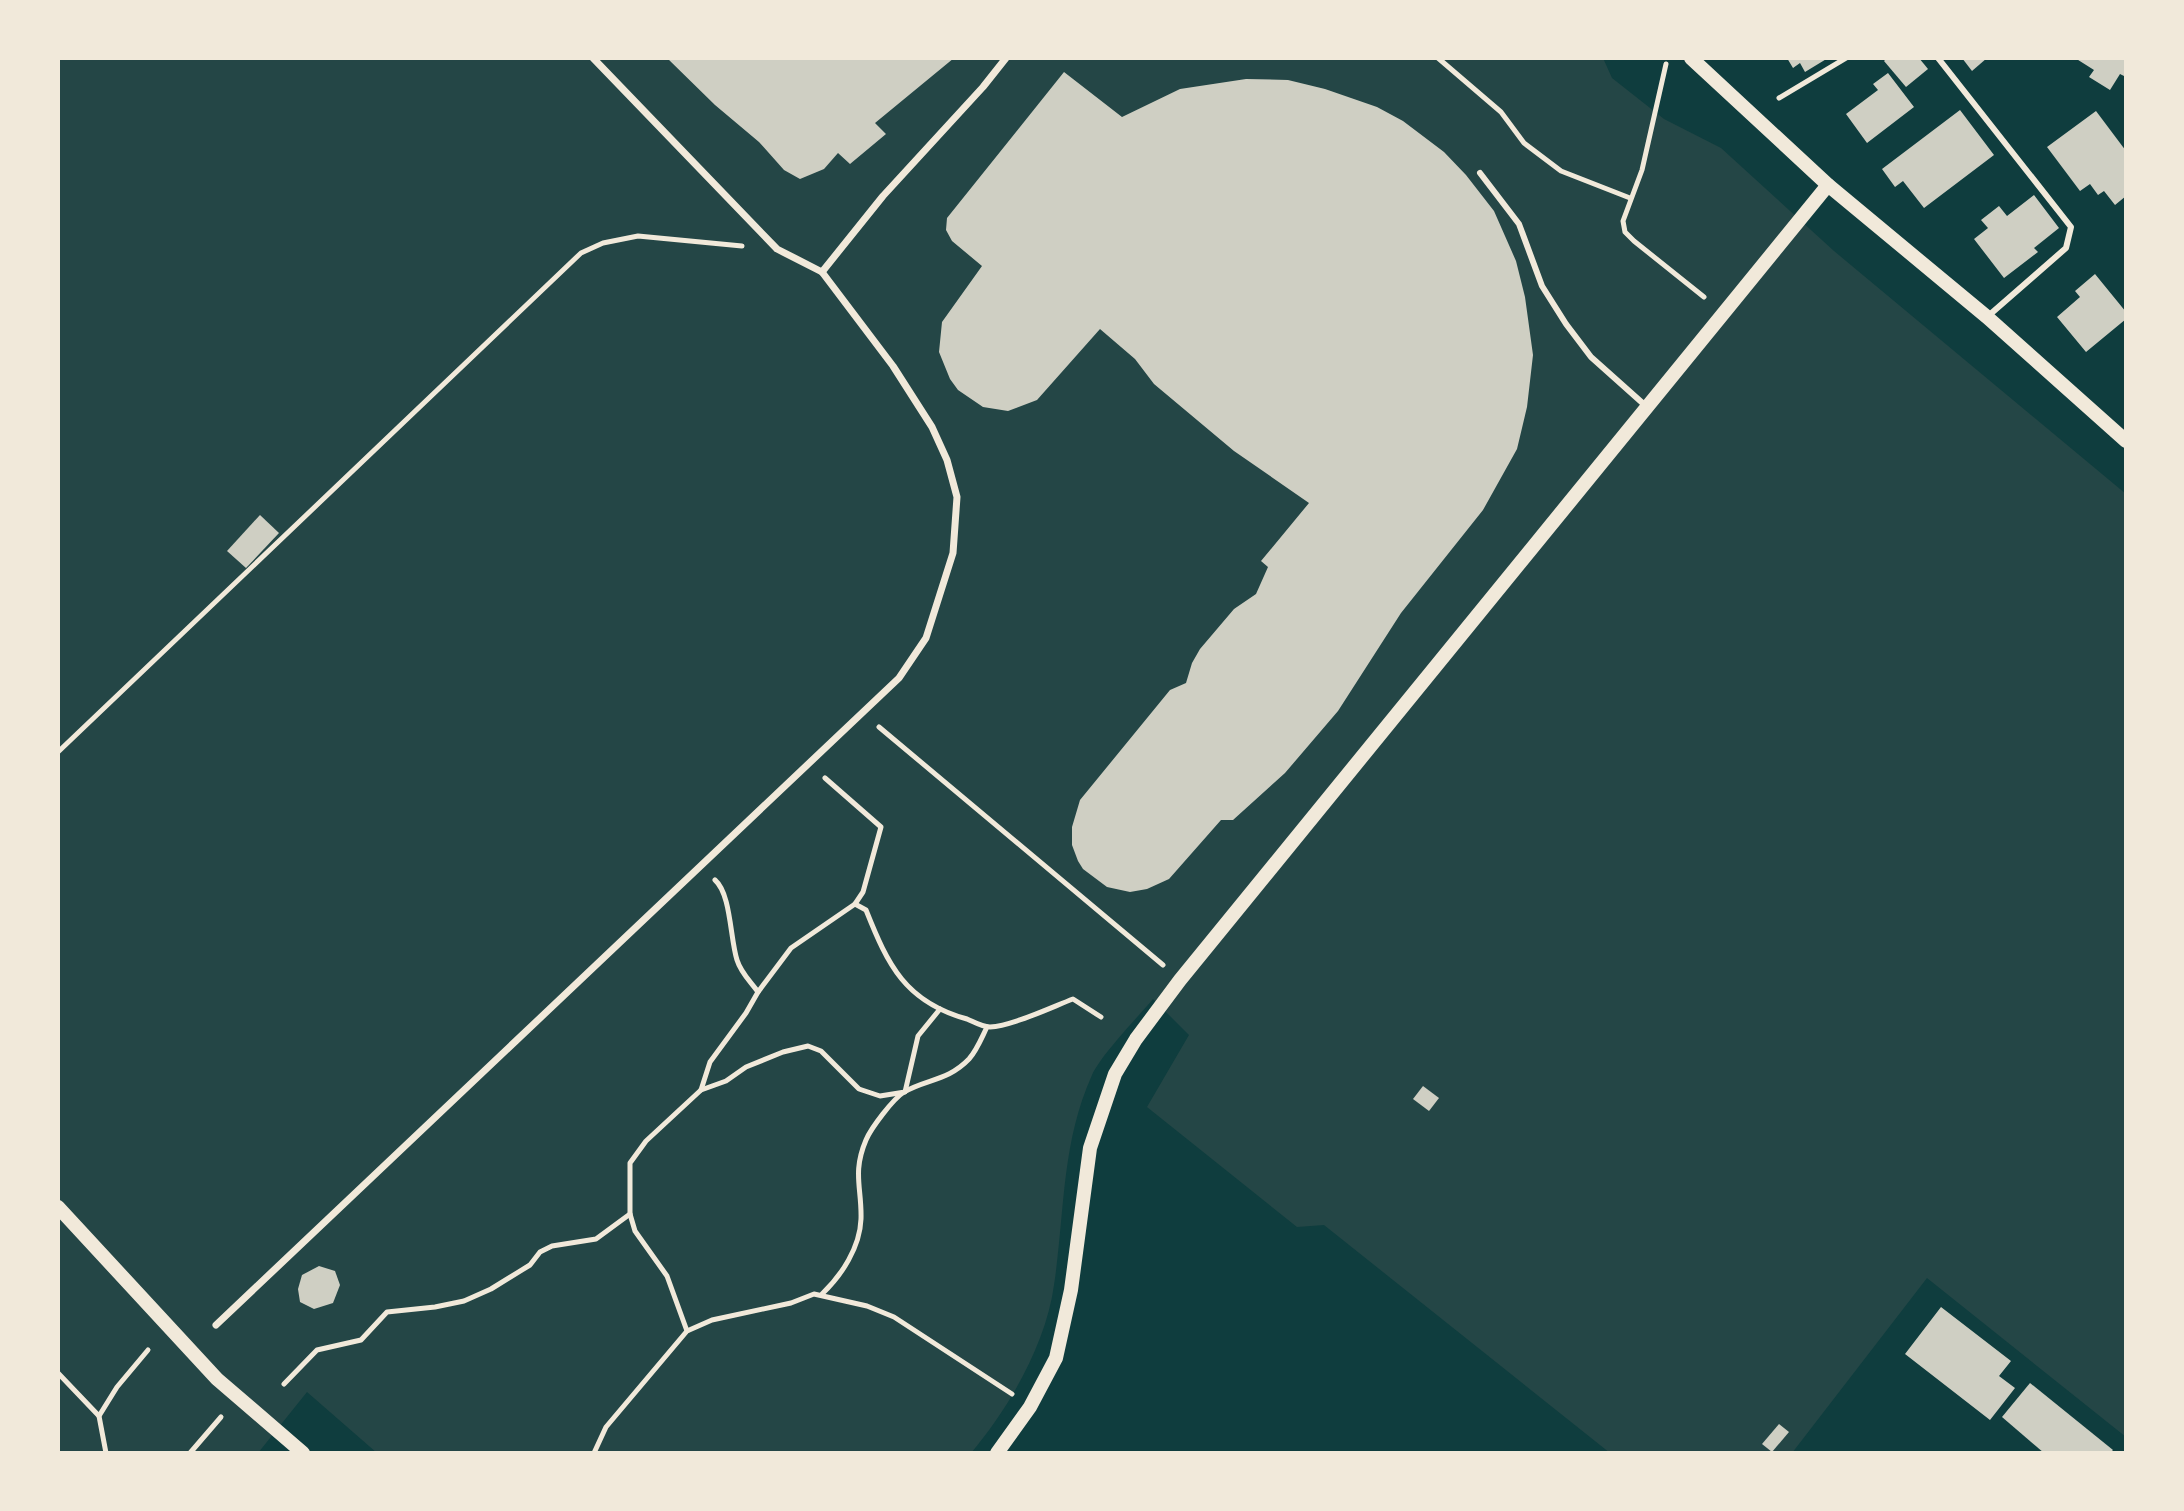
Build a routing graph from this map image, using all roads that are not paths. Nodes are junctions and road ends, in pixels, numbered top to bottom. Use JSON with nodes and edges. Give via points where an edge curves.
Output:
{"nodes":[{"id":1,"x":593,"y":58,"type":"edge"},
{"id":2,"x":1006,"y":58,"type":"edge"},
{"id":3,"x":1691,"y":58,"type":"edge"},
{"id":4,"x":1938,"y":58,"type":"edge"},
{"id":5,"x":1480,"y":173,"type":"dead end"},
{"id":6,"x":1828,"y":185,"type":"junction"},
{"id":7,"x":822,"y":272,"type":"junction"},
{"id":8,"x":1987,"y":317,"type":"junction"},
{"id":9,"x":1647,"y":407,"type":"junction"},
{"id":10,"x":2126,"y":441,"type":"edge"},
{"id":11,"x":58,"y":1207,"type":"edge"},
{"id":12,"x":216,"y":1325,"type":"dead end"},
{"id":13,"x":303,"y":1453,"type":"edge"},
{"id":14,"x":997,"y":1453,"type":"edge"}],
"edges":[{"from":1,"to":7,"type":"street","via":[[777,249]]},
{"from":2,"to":7,"type":"street"},
{"from":3,"to":6,"type":"street"},
{"from":4,"to":8,"type":"lane","via":[[2071,227],[2066,248]]},
{"from":5,"to":9,"type":"lane","via":[[1519,224],[1542,286],[1566,324],[1591,357]]},
{"from":6,"to":8,"type":"street"},
{"from":6,"to":9,"type":"street"},
{"from":7,"to":12,"type":"street","via":[[893,366],[947,460],[957,497],[953,553],[926,638],[899,678],[863,714]]},
{"from":8,"to":10,"type":"street"},
{"from":9,"to":14,"type":"street","via":[[1136,1039],[1115,1074],[1090,1148],[1056,1358]]},
{"from":11,"to":13,"type":"street","via":[[217,1379]]}]}
